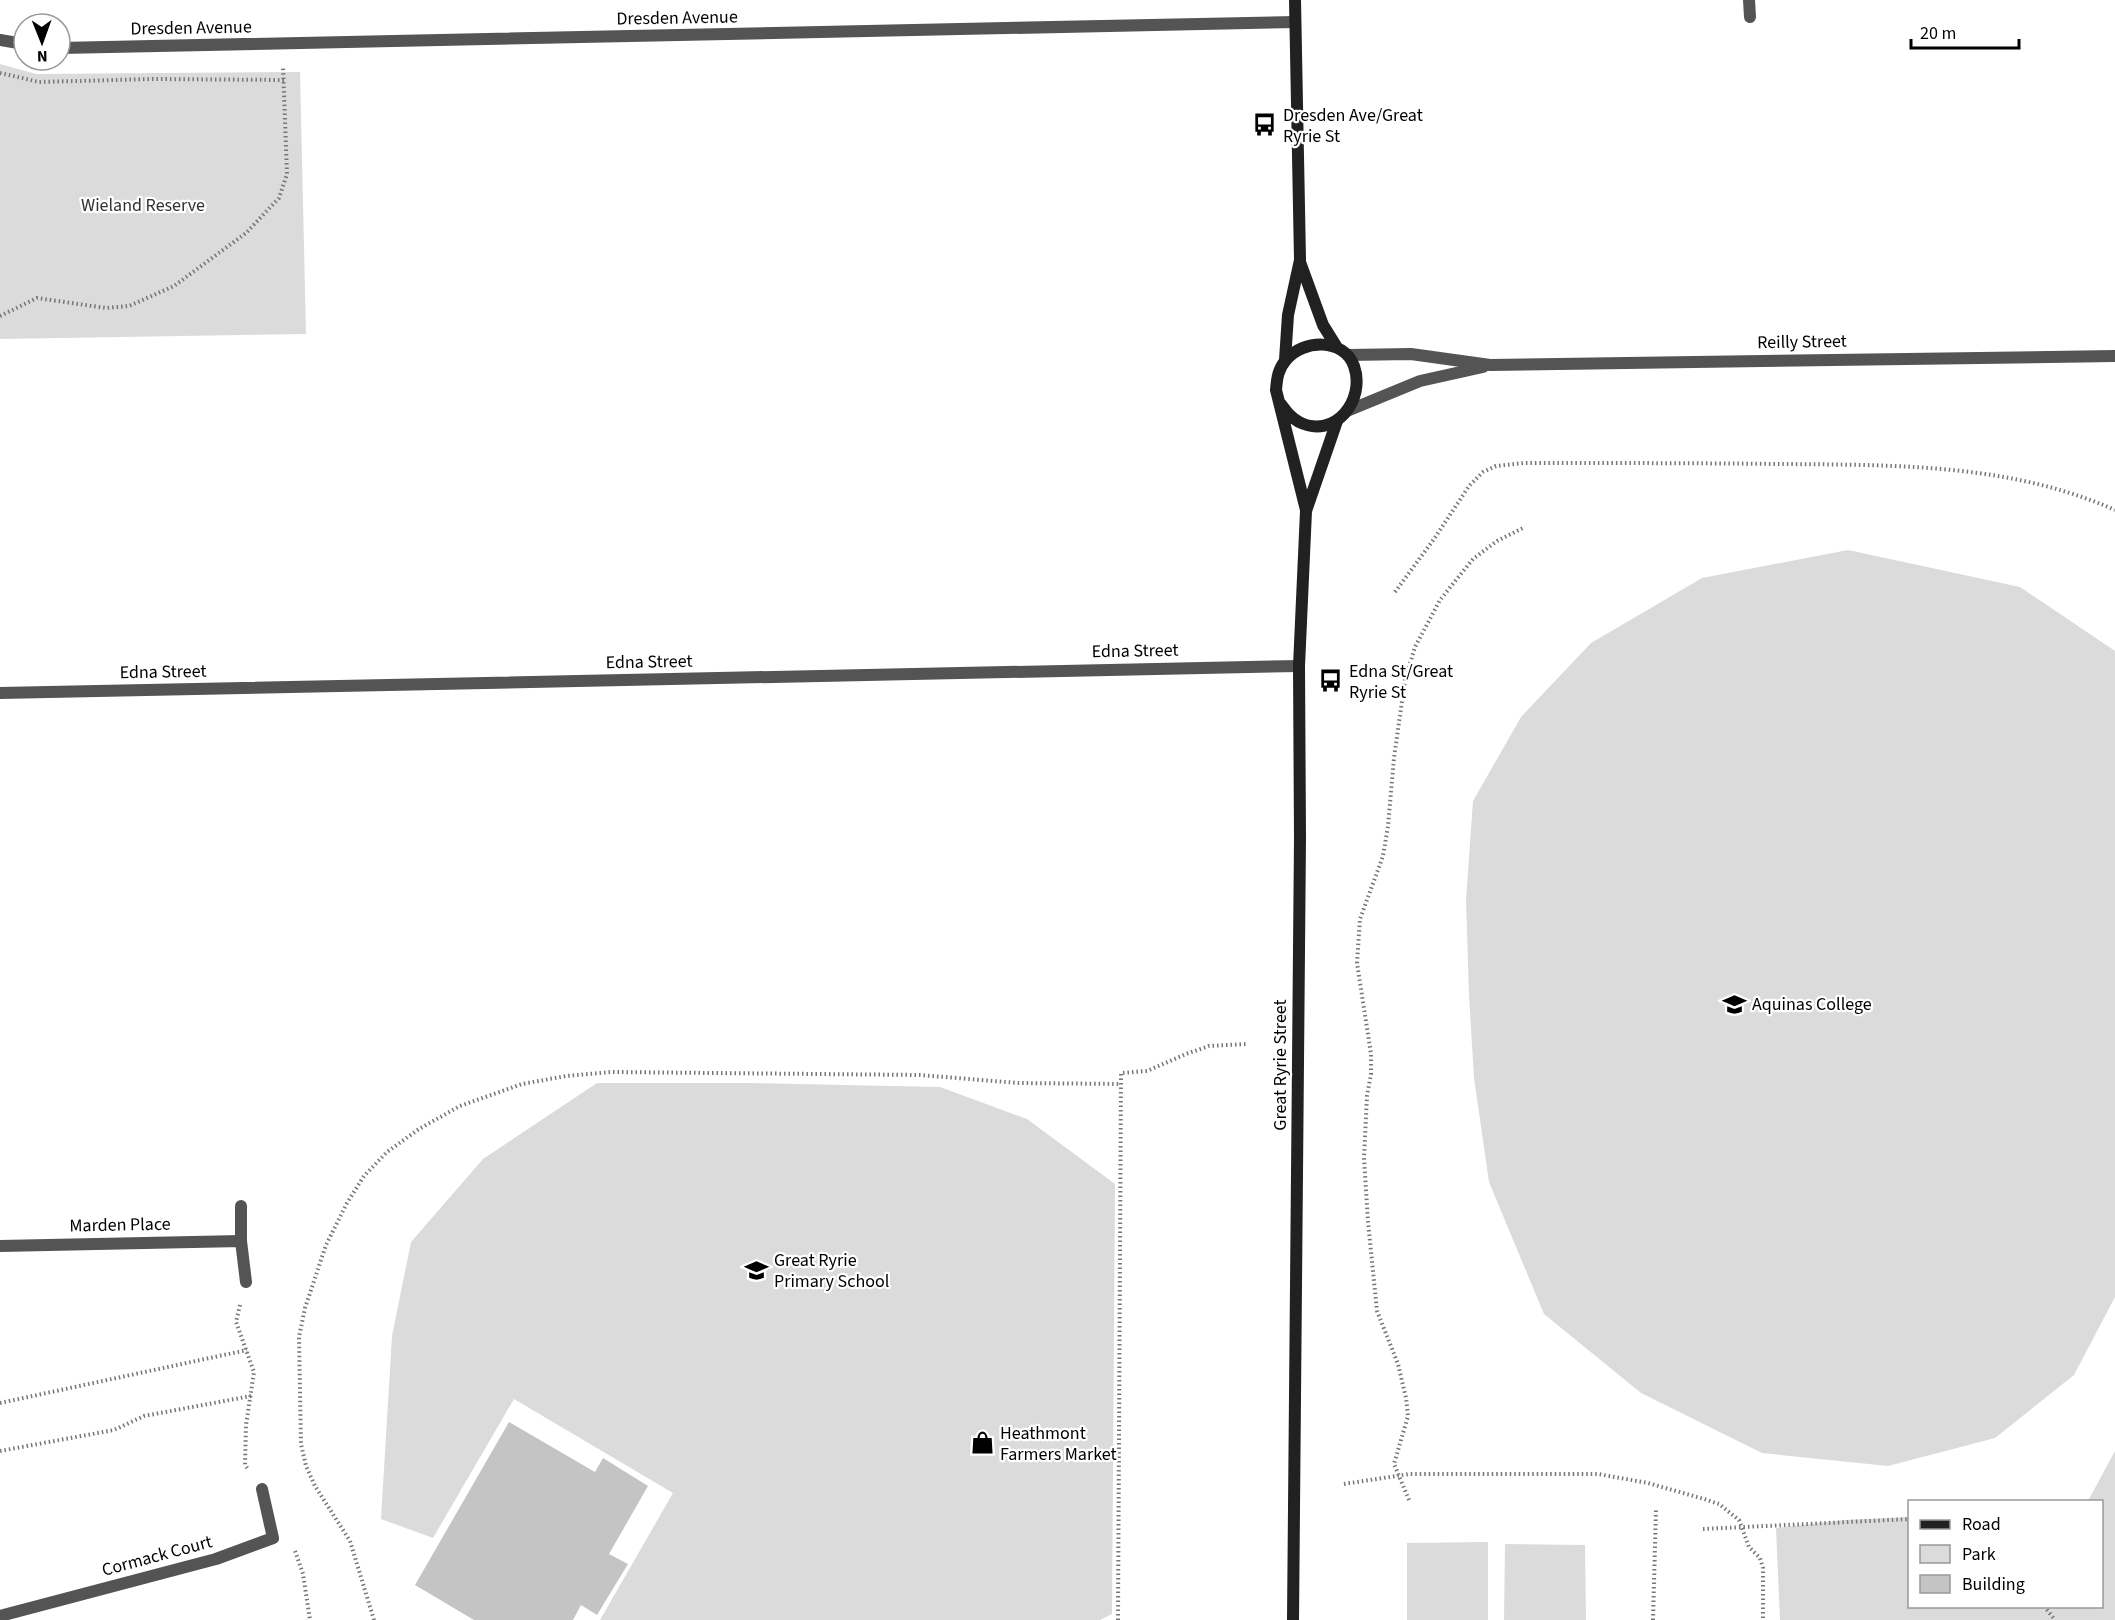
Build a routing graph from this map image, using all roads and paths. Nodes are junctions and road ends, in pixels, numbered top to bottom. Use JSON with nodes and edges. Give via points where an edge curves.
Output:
{"nodes":[{"id":1,"x":1295,"y":0,"type":"edge"},
{"id":2,"x":1749,"y":0,"type":"edge"},
{"id":3,"x":1750,"y":17,"type":"dead end"},
{"id":4,"x":1295,"y":22,"type":"junction"},
{"id":5,"x":282,"y":45,"type":"junction"},
{"id":6,"x":72,"y":48,"type":"edge"},
{"id":7,"x":0,"y":73,"type":"edge"},
{"id":8,"x":284,"y":80,"type":"junction"},
{"id":9,"x":1300,"y":260,"type":"junction"},
{"id":10,"x":0,"y":316,"type":"edge"},
{"id":11,"x":1336,"y":346,"type":"junction"},
{"id":12,"x":1348,"y":355,"type":"junction"},
{"id":13,"x":2115,"y":356,"type":"edge"},
{"id":14,"x":1285,"y":360,"type":"junction"},
{"id":15,"x":1490,"y":365,"type":"junction"},
{"id":16,"x":1280,"y":403,"type":"junction"},
{"id":17,"x":1347,"y":411,"type":"junction"},
{"id":18,"x":1336,"y":421,"type":"junction"},
{"id":19,"x":2115,"y":510,"type":"edge"},
{"id":20,"x":1306,"y":511,"type":"junction"},
{"id":21,"x":1523,"y":528,"type":"dead end"},
{"id":22,"x":1395,"y":592,"type":"dead end"},
{"id":23,"x":1299,"y":666,"type":"junction"},
{"id":24,"x":0,"y":693,"type":"edge"},
{"id":25,"x":1247,"y":1044,"type":"dead end"},
{"id":26,"x":1121,"y":1084,"type":"junction"},
{"id":27,"x":241,"y":1206,"type":"dead end"},
{"id":28,"x":241,"y":1241,"type":"junction"},
{"id":29,"x":0,"y":1246,"type":"edge"},
{"id":30,"x":246,"y":1282,"type":"joint"},
{"id":31,"x":247,"y":1350,"type":"junction"},
{"id":32,"x":251,"y":1396,"type":"junction"},
{"id":33,"x":0,"y":1403,"type":"edge"},
{"id":34,"x":0,"y":1451,"type":"edge"},
{"id":35,"x":1398,"y":1476,"type":"junction"},
{"id":36,"x":1344,"y":1484,"type":"dead end"},
{"id":37,"x":262,"y":1489,"type":"joint"},
{"id":38,"x":1408,"y":1500,"type":"dead end"},
{"id":39,"x":1656,"y":1509,"type":"dead end"},
{"id":40,"x":1908,"y":1519,"type":"edge"},
{"id":41,"x":1742,"y":1526,"type":"junction"},
{"id":42,"x":1703,"y":1529,"type":"dead end"},
{"id":43,"x":273,"y":1538,"type":"junction"},
{"id":44,"x":2045,"y":1608,"type":"edge"},
{"id":45,"x":0,"y":1616,"type":"edge"},
{"id":46,"x":310,"y":1620,"type":"edge"},
{"id":47,"x":374,"y":1620,"type":"edge"},
{"id":48,"x":1118,"y":1620,"type":"edge"},
{"id":49,"x":1293,"y":1620,"type":"edge"},
{"id":50,"x":1653,"y":1620,"type":"edge"},
{"id":51,"x":1762,"y":1620,"type":"edge"},
{"id":52,"x":2055,"y":1620,"type":"edge"}],
"edges":[{"from":1,"to":4,"type":"main road"},
{"from":2,"to":3,"type":"street"},
{"from":4,"to":5,"type":"street","name":"Dresden Avenue"},
{"from":4,"to":9,"type":"main road"},
{"from":5,"to":6,"type":"street","name":"Dresden Avenue"},
{"from":5,"to":8,"type":"path"},
{"from":7,"to":8,"type":"path","via":[[39,82]]},
{"from":8,"to":10,"type":"path","via":[[287,174],[279,198],[246,233],[174,286],[129,306],[106,308],[37,298]]},
{"from":9,"to":11,"type":"main road","via":[[1323,325]]},
{"from":9,"to":14,"type":"main road","via":[[1288,315]]},
{"from":11,"to":12,"type":"main road"},
{"from":11,"to":14,"type":"main road","via":[[1309,346],[1296,350]]},
{"from":12,"to":15,"type":"street","name":"Reilly Street","via":[[1411,354]]},
{"from":12,"to":17,"type":"main road","via":[[1357,389]]},
{"from":13,"to":15,"type":"street","name":"Reilly Street"},
{"from":14,"to":16,"type":"main road","via":[[1276,390]]},
{"from":15,"to":17,"type":"street","name":"Reilly Street","via":[[1420,381]]},
{"from":16,"to":18,"type":"main road","via":[[1301,423],[1315,426]]},
{"from":16,"to":20,"type":"main road","name":"Great Ryrie Street"},
{"from":17,"to":18,"type":"main road"},
{"from":18,"to":20,"type":"main road","name":"Great Ryrie Street"},
{"from":19,"to":22,"type":"path","via":[[2036,483],[1974,472],[1893,465],[1496,466],[1469,486]]},
{"from":20,"to":23,"type":"main road","name":"Great Ryrie Street"},
{"from":21,"to":35,"type":"path","via":[[1473,559],[1440,600],[1415,647],[1402,699],[1383,856],[1360,919],[1358,963],[1371,1054],[1364,1158],[1372,1279],[1377,1311],[1398,1364],[1406,1398],[1407,1416],[1396,1453]]},
{"from":23,"to":24,"type":"street","name":"Edna Street"},
{"from":23,"to":49,"type":"main road","name":"Great Ryrie Street"},
{"from":25,"to":26,"type":"path","via":[[1209,1046],[1147,1071],[1121,1073]]},
{"from":26,"to":47,"type":"path","via":[[1018,1083],[920,1076],[611,1072],[566,1076],[522,1084],[460,1106],[387,1152],[364,1176],[326,1245],[299,1337],[301,1444],[306,1466],[350,1541]]},
{"from":26,"to":48,"type":"path"},
{"from":27,"to":28,"type":"street"},
{"from":28,"to":29,"type":"street","name":"Marden Place"},
{"from":28,"to":30,"type":"street"},
{"from":30,"to":31,"type":"path","via":[[236,1322]]},
{"from":31,"to":32,"type":"path","via":[[254,1372]]},
{"from":31,"to":33,"type":"path"},
{"from":32,"to":34,"type":"path","via":[[144,1416],[114,1430]]},
{"from":32,"to":37,"type":"path","via":[[245,1465]]},
{"from":35,"to":36,"type":"path"},
{"from":35,"to":38,"type":"path"},
{"from":35,"to":41,"type":"path","via":[[1607,1475],[1719,1504]]},
{"from":37,"to":43,"type":"street"},
{"from":39,"to":50,"type":"path"},
{"from":40,"to":41,"type":"path"},
{"from":41,"to":42,"type":"path"},
{"from":41,"to":51,"type":"path","via":[[1749,1547],[1760,1557],[1764,1568]]},
{"from":43,"to":45,"type":"street","name":"Cormack Court","via":[[216,1559]]},
{"from":43,"to":46,"type":"path","via":[[289,1537],[303,1575]]},
{"from":44,"to":52,"type":"path"}]}
